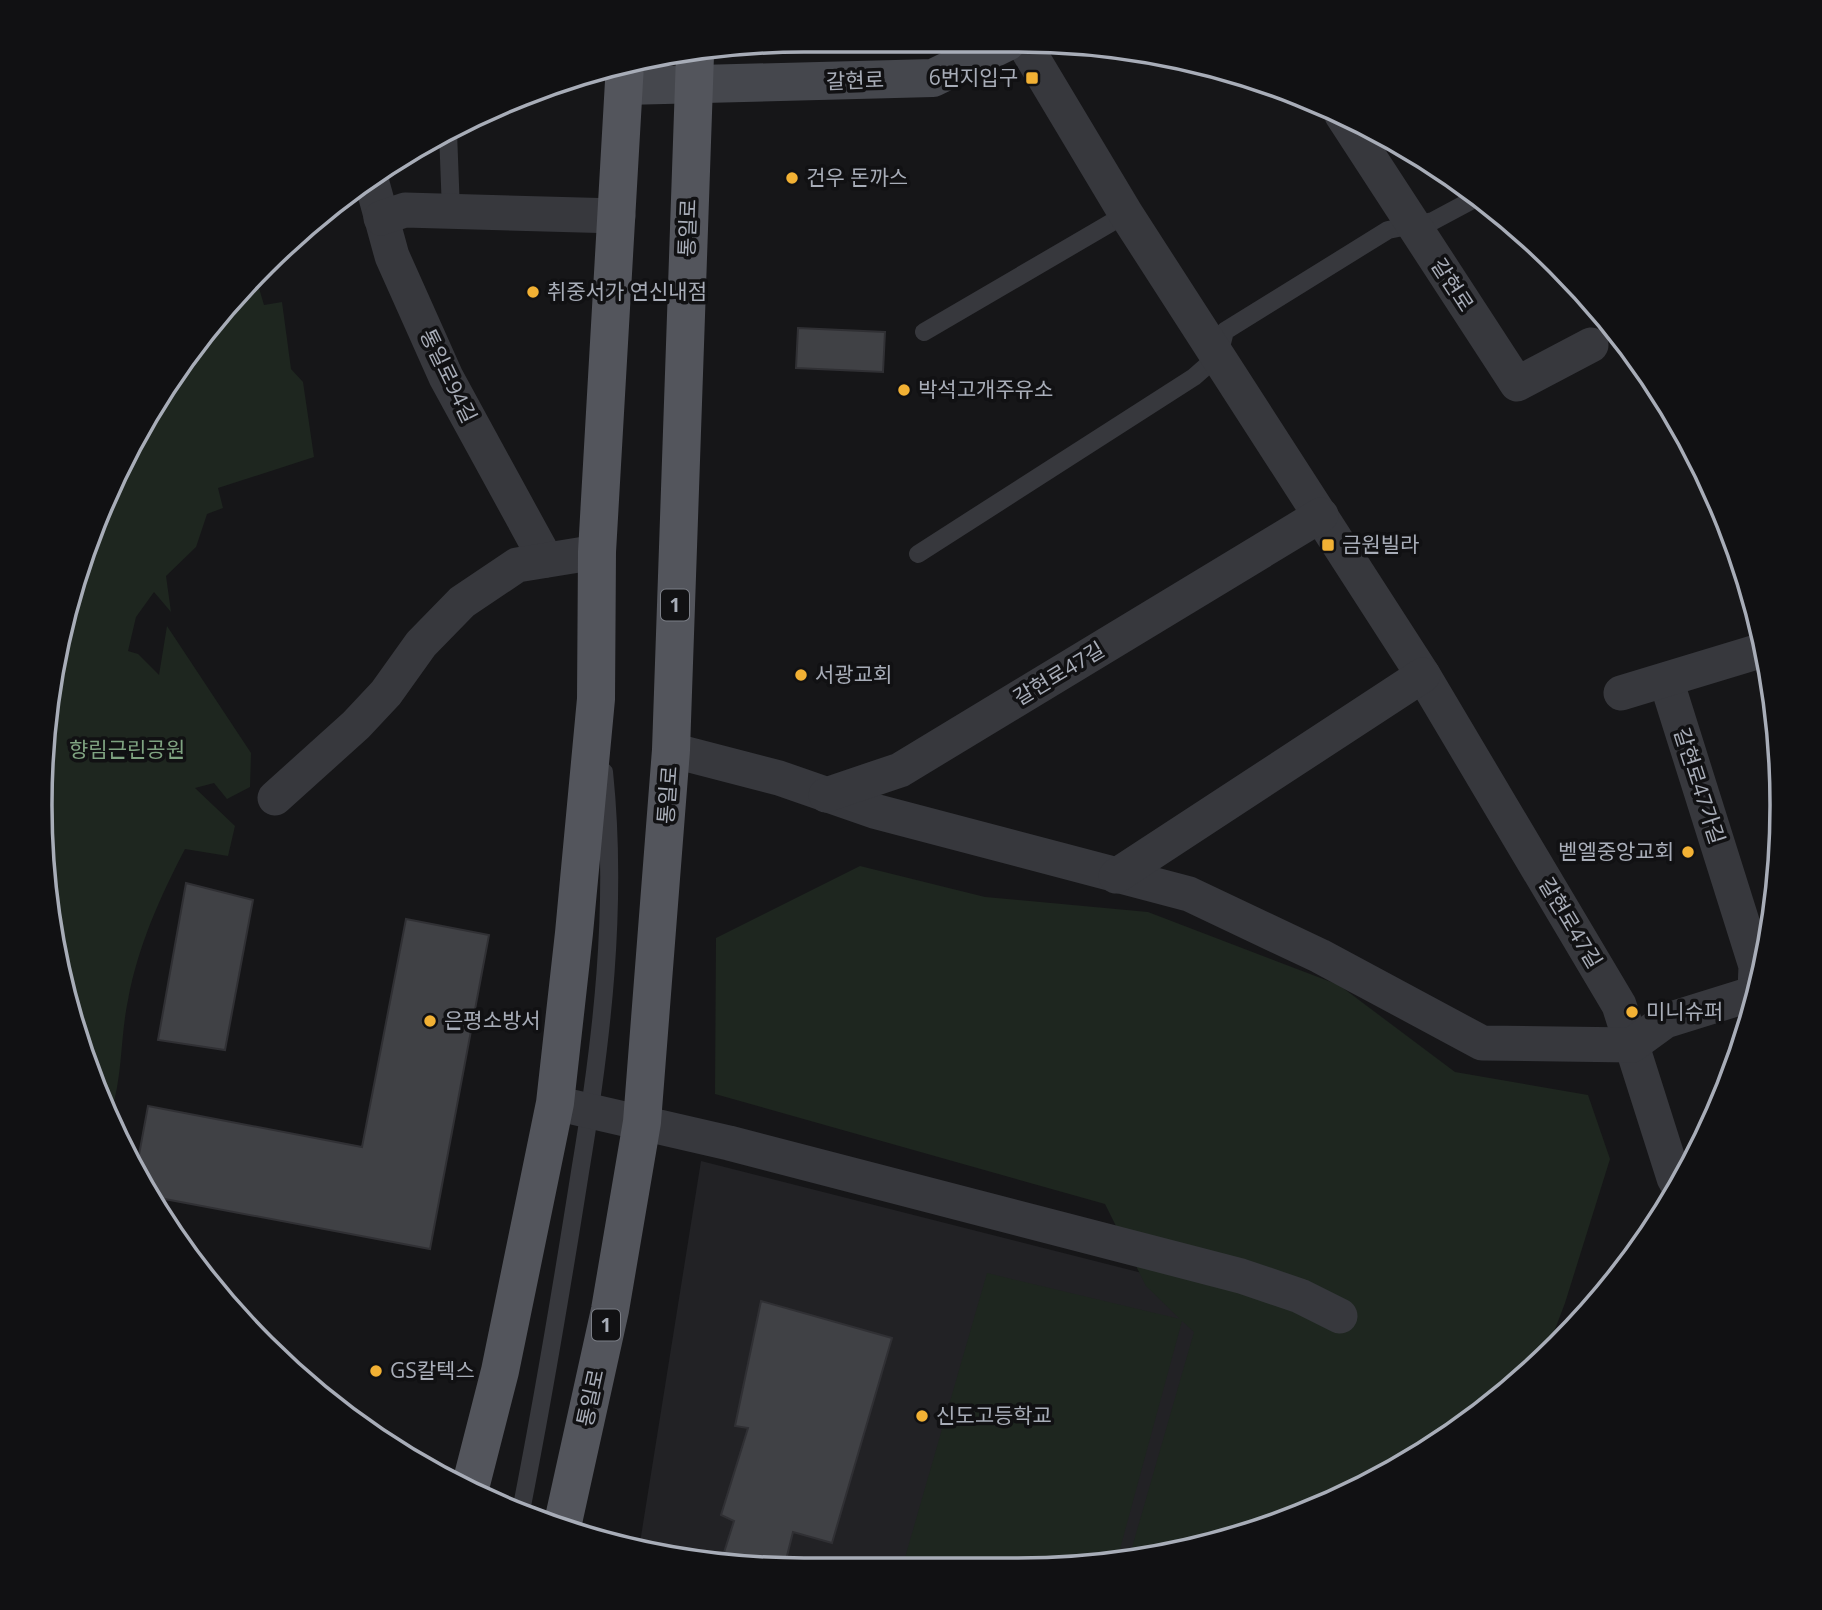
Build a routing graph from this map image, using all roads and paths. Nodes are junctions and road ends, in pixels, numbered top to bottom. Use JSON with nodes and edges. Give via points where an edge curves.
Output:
{"nodes":[{"id":1,"x":985,"y":52,"type":"edge"},
{"id":2,"x":1029,"y":53,"type":"edge"},
{"id":3,"x":694,"y":71,"type":"edge"},
{"id":4,"x":624,"y":75,"type":"edge"},
{"id":5,"x":1353,"y":131,"type":"edge"},
{"id":6,"x":448,"y":143,"type":"edge"},
{"id":7,"x":373,"y":189,"type":"edge"},
{"id":8,"x":1467,"y":203,"type":"edge"},
{"id":9,"x":451,"y":211,"type":"junction"},
{"id":10,"x":1126,"y":214,"type":"junction"},
{"id":11,"x":618,"y":216,"type":"junction"},
{"id":12,"x":381,"y":218,"type":"junction"},
{"id":13,"x":1413,"y":224,"type":"junction"},
{"id":14,"x":924,"y":332,"type":"dead end"},
{"id":15,"x":1591,"y":345,"type":"dead end"},
{"id":16,"x":1219,"y":355,"type":"junction"},
{"id":17,"x":1321,"y":515,"type":"junction"},
{"id":18,"x":597,"y":552,"type":"junction"},
{"id":19,"x":918,"y":554,"type":"dead end"},
{"id":20,"x":546,"y":560,"type":"junction"},
{"id":21,"x":1754,"y":653,"type":"edge"},
{"id":22,"x":1423,"y":675,"type":"junction"},
{"id":23,"x":1665,"y":680,"type":"junction"},
{"id":24,"x":1621,"y":693,"type":"dead end"},
{"id":25,"x":671,"y":750,"type":"junction"},
{"id":26,"x":826,"y":795,"type":"junction"},
{"id":27,"x":275,"y":798,"type":"dead end"},
{"id":28,"x":1116,"y":876,"type":"junction"},
{"id":29,"x":1754,"y":958,"type":"edge"},
{"id":30,"x":1745,"y":995,"type":"edge"},
{"id":31,"x":1632,"y":1045,"type":"junction"},
{"id":32,"x":573,"y":1106,"type":"junction"},
{"id":33,"x":642,"y":1122,"type":"junction"},
{"id":34,"x":1673,"y":1174,"type":"edge"},
{"id":35,"x":1340,"y":1316,"type":"dead end"},
{"id":36,"x":472,"y":1480,"type":"edge"},
{"id":37,"x":524,"y":1503,"type":"edge"},
{"id":38,"x":564,"y":1518,"type":"edge"}],
"edges":[{"from":1,"to":3,"type":"main road","name":"갈현로","via":[[933,78]]},
{"from":2,"to":10,"type":"street","name":"갈현로47길"},
{"from":3,"to":4,"type":"main road","name":"갈현로"},
{"from":3,"to":25,"type":"main road","name":"통일로","number":"1"},
{"from":4,"to":11,"type":"main road"},
{"from":5,"to":13,"type":"street","name":"갈현로"},
{"from":6,"to":9,"type":"lane"},
{"from":7,"to":12,"type":"street","name":"통일로94길"},
{"from":8,"to":13,"type":"lane","via":[[1433,221]]},
{"from":9,"to":11,"type":"street"},
{"from":9,"to":12,"type":"street","via":[[405,210]]},
{"from":10,"to":14,"type":"lane"},
{"from":10,"to":16,"type":"street","name":"갈현로47길"},
{"from":11,"to":18,"type":"main road"},
{"from":12,"to":20,"type":"street","name":"통일로94길","via":[[392,256],[446,377]]},
{"from":13,"to":15,"type":"street","name":"갈현로","via":[[1517,384]]},
{"from":13,"to":16,"type":"lane","via":[[1388,230],[1225,331]]},
{"from":16,"to":17,"type":"street","name":"갈현로47길"},
{"from":16,"to":19,"type":"lane","via":[[1194,377]]},
{"from":17,"to":22,"type":"street","name":"갈현로47길"},
{"from":17,"to":26,"type":"street","name":"갈현로47길","via":[[900,770]]},
{"from":18,"to":20,"type":"street"},
{"from":18,"to":32,"type":"main road","via":[[596,699]]},
{"from":20,"to":27,"type":"street","via":[[517,565],[462,602],[421,644],[356,725]]},
{"from":21,"to":23,"type":"street"},
{"from":22,"to":28,"type":"street"},
{"from":22,"to":31,"type":"street","name":"갈현로47길","via":[[1619,1005]]},
{"from":23,"to":24,"type":"street"},
{"from":23,"to":29,"type":"street","name":"갈현로47가길"},
{"from":25,"to":26,"type":"street"},
{"from":25,"to":33,"type":"main road","name":"통일로","number":"1"},
{"from":26,"to":28,"type":"street"},
{"from":28,"to":31,"type":"street","via":[[1189,894],[1320,956],[1482,1043]]},
{"from":30,"to":31,"type":"street","via":[[1665,1021]]},
{"from":31,"to":34,"type":"street","name":"갈현로47길"},
{"from":32,"to":33,"type":"street"},
{"from":32,"to":36,"type":"main road"},
{"from":32,"to":37,"type":"lane","via":[[562,1298]]},
{"from":33,"to":35,"type":"street","via":[[1241,1276],[1300,1296]]},
{"from":33,"to":38,"type":"main road","name":"통일로","number":"1","via":[[610,1310]]}]}
